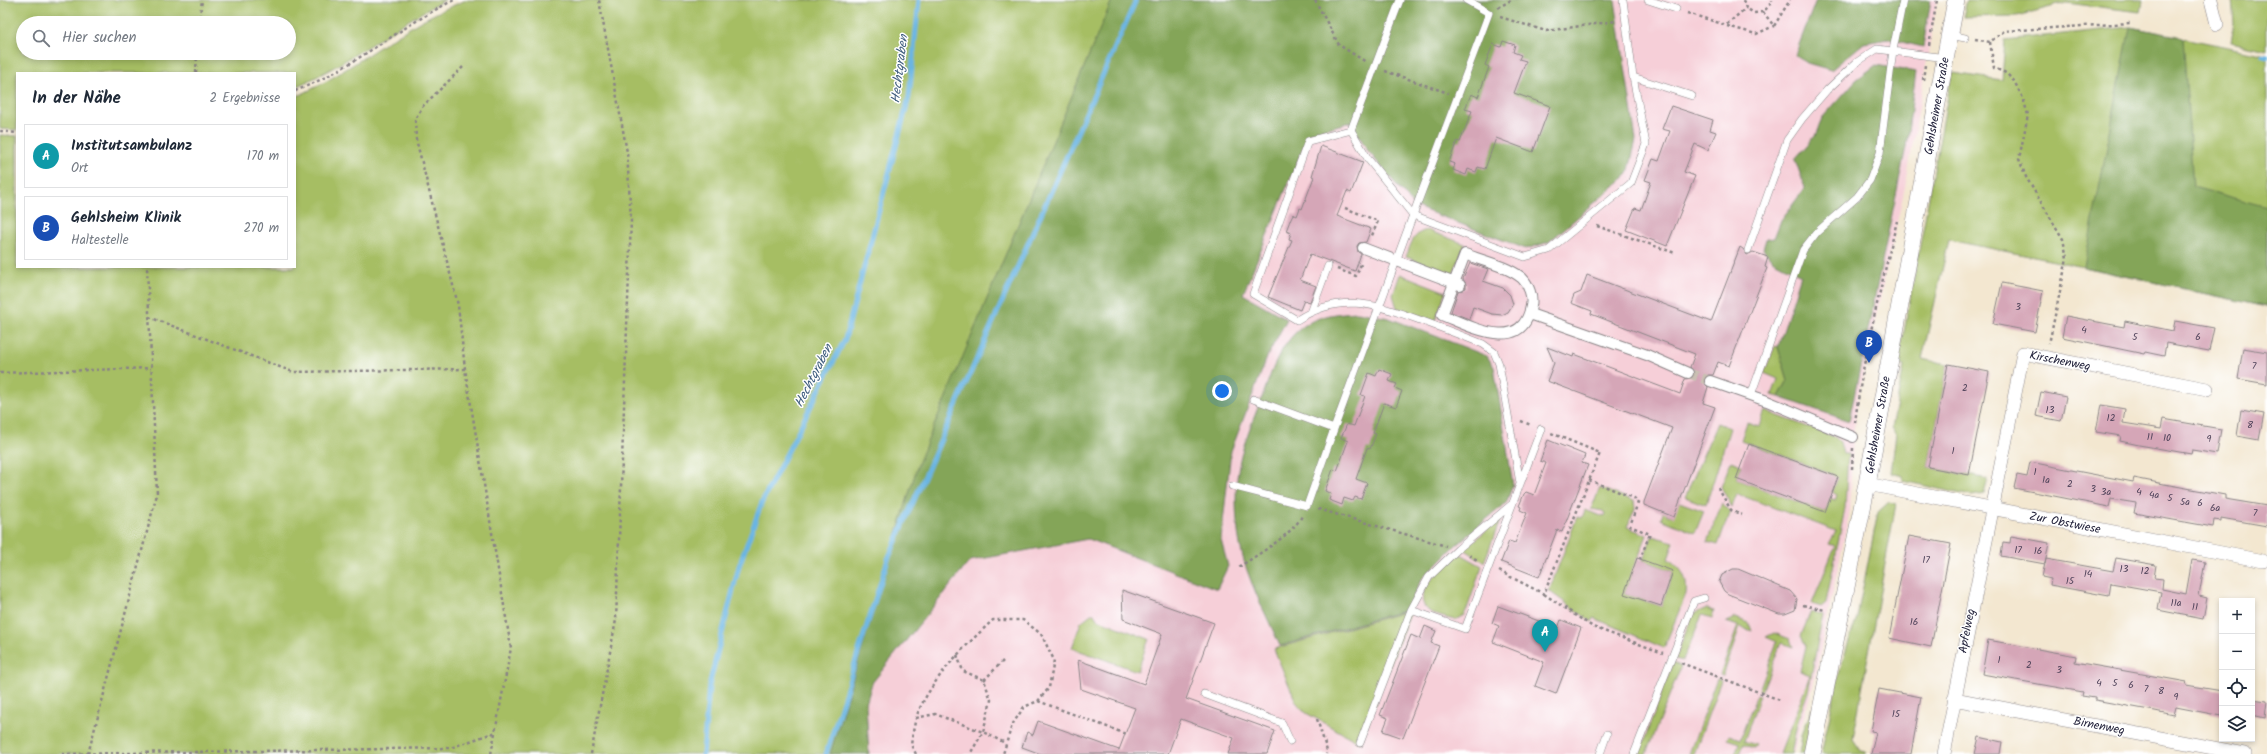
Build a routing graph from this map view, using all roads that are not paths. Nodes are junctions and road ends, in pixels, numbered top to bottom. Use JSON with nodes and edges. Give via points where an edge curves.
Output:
{"nodes":[{"id":1,"x":1400,"y":0,"type":"edge"},
{"id":2,"x":1466,"y":0,"type":"edge"},
{"id":3,"x":1623,"y":0,"type":"edge"},
{"id":4,"x":1648,"y":0,"type":"edge"},
{"id":5,"x":1903,"y":0,"type":"edge"},
{"id":6,"x":1956,"y":0,"type":"edge"},
{"id":7,"x":2210,"y":0,"type":"edge"},
{"id":8,"x":1676,"y":9,"type":"road end"},
{"id":9,"x":2217,"y":24,"type":"dead end"},
{"id":10,"x":1893,"y":50,"type":"junction"},
{"id":11,"x":1946,"y":58,"type":"junction"},
{"id":12,"x":1633,"y":76,"type":"junction"},
{"id":13,"x":1692,"y":96,"type":"dead end"},
{"id":14,"x":1351,"y":130,"type":"junction"},
{"id":15,"x":1413,"y":215,"type":"junction"},
{"id":16,"x":1363,"y":248,"type":"dead end"},
{"id":17,"x":1748,"y":250,"type":"dead end"},
{"id":18,"x":1397,"y":261,"type":"junction"},
{"id":19,"x":1328,"y":266,"type":"dead end"},
{"id":20,"x":1457,"y":284,"type":"junction"},
{"id":21,"x":1380,"y":306,"type":"junction"},
{"id":22,"x":1312,"y":310,"type":"junction"},
{"id":23,"x":1530,"y":314,"type":"junction"},
{"id":24,"x":1688,"y":373,"type":"tunnel mouth"},
{"id":25,"x":1710,"y":381,"type":"tunnel mouth"},
{"id":26,"x":2207,"y":389,"type":"dead end"},
{"id":27,"x":1751,"y":395,"type":"junction"},
{"id":28,"x":1253,"y":399,"type":"dead end"},
{"id":29,"x":1334,"y":429,"type":"junction"},
{"id":30,"x":1541,"y":429,"type":"road end"},
{"id":31,"x":1853,"y":437,"type":"road end"},
{"id":32,"x":1520,"y":483,"type":"junction"},
{"id":33,"x":1867,"y":484,"type":"junction"},
{"id":34,"x":1232,"y":486,"type":"dead end"},
{"id":35,"x":1512,"y":504,"type":"junction"},
{"id":36,"x":1991,"y":509,"type":"junction"},
{"id":37,"x":2263,"y":561,"type":"dead end"},
{"id":38,"x":1704,"y":598,"type":"dead end"},
{"id":39,"x":1411,"y":610,"type":"junction"},
{"id":40,"x":1204,"y":694,"type":"dead end"},
{"id":41,"x":1954,"y":699,"type":"junction"},
{"id":42,"x":1607,"y":734,"type":"dead end"},
{"id":43,"x":1290,"y":741,"type":"dead end"},
{"id":44,"x":1360,"y":743,"type":"dead end"},
{"id":45,"x":1600,"y":754,"type":"edge"},
{"id":46,"x":1634,"y":754,"type":"edge"},
{"id":47,"x":1812,"y":754,"type":"edge"},
{"id":48,"x":1944,"y":754,"type":"edge"},
{"id":49,"x":2245,"y":754,"type":"edge"}],
"edges":[{"from":1,"to":14,"type":"lane"},
{"from":2,"to":15,"type":"lane","via":[[1489,13]]},
{"from":3,"to":12,"type":"lane"},
{"from":4,"to":8,"type":"lane"},
{"from":5,"to":10,"type":"lane"},
{"from":6,"to":11,"type":"street","name":"Gehlsheimer Straße","via":[[1957,36]]},
{"from":7,"to":9,"type":"street"},
{"from":10,"to":11,"type":"lane"},
{"from":10,"to":17,"type":"lane","via":[[1877,49],[1856,62],[1802,119],[1787,140]]},
{"from":10,"to":27,"type":"lane","via":[[1880,153],[1870,180],[1857,197],[1817,232],[1803,250]]},
{"from":11,"to":33,"type":"street","name":"Gehlsheimer Straße"},
{"from":12,"to":13,"type":"lane"},
{"from":12,"to":15,"type":"lane","via":[[1646,144],[1631,183],[1548,250],[1525,257]]},
{"from":14,"to":15,"type":"lane","via":[[1368,159]]},
{"from":14,"to":22,"type":"lane","via":[[1308,141],[1253,294],[1297,320]]},
{"from":15,"to":18,"type":"lane"},
{"from":16,"to":18,"type":"street"},
{"from":18,"to":20,"type":"street"},
{"from":18,"to":21,"type":"lane"},
{"from":19,"to":22,"type":"lane"},
{"from":20,"to":23,"type":"street","via":[[1465,254],[1511,271],[1523,279],[1530,290]]},
{"from":20,"to":23,"type":"street","via":[[1442,315],[1488,333],[1502,335],[1524,324]]},
{"from":21,"to":22,"type":"lane","via":[[1356,302],[1331,304]]},
{"from":21,"to":29,"type":"lane"},
{"from":21,"to":32,"type":"lane","via":[[1483,344],[1494,352],[1499,364]]},
{"from":23,"to":24,"type":"street","via":[[1648,355]]},
{"from":25,"to":27,"type":"street"},
{"from":26,"to":36,"type":"street","name":"Kirschenweg","via":[[2023,353]]},
{"from":27,"to":31,"type":"street"},
{"from":28,"to":29,"type":"lane"},
{"from":29,"to":34,"type":"lane","via":[[1306,506]]},
{"from":30,"to":32,"type":"lane"},
{"from":32,"to":35,"type":"lane"},
{"from":33,"to":36,"type":"street","name":"Zur Obstwiese"},
{"from":33,"to":47,"type":"street","name":"Gehlsheimer Straße"},
{"from":35,"to":39,"type":"lane","via":[[1429,576]]},
{"from":35,"to":39,"type":"lane","via":[[1465,629]]},
{"from":36,"to":37,"type":"street","name":"Zur Obstwiese"},
{"from":36,"to":41,"type":"street","name":"Apfelweg"},
{"from":38,"to":46,"type":"lane","via":[[1694,601]]},
{"from":39,"to":44,"type":"lane"},
{"from":40,"to":43,"type":"lane","via":[[1282,723]]},
{"from":41,"to":48,"type":"street","name":"Apfelweg"},
{"from":41,"to":49,"type":"street","name":"Birnenweg"},
{"from":42,"to":45,"type":"lane"}]}
